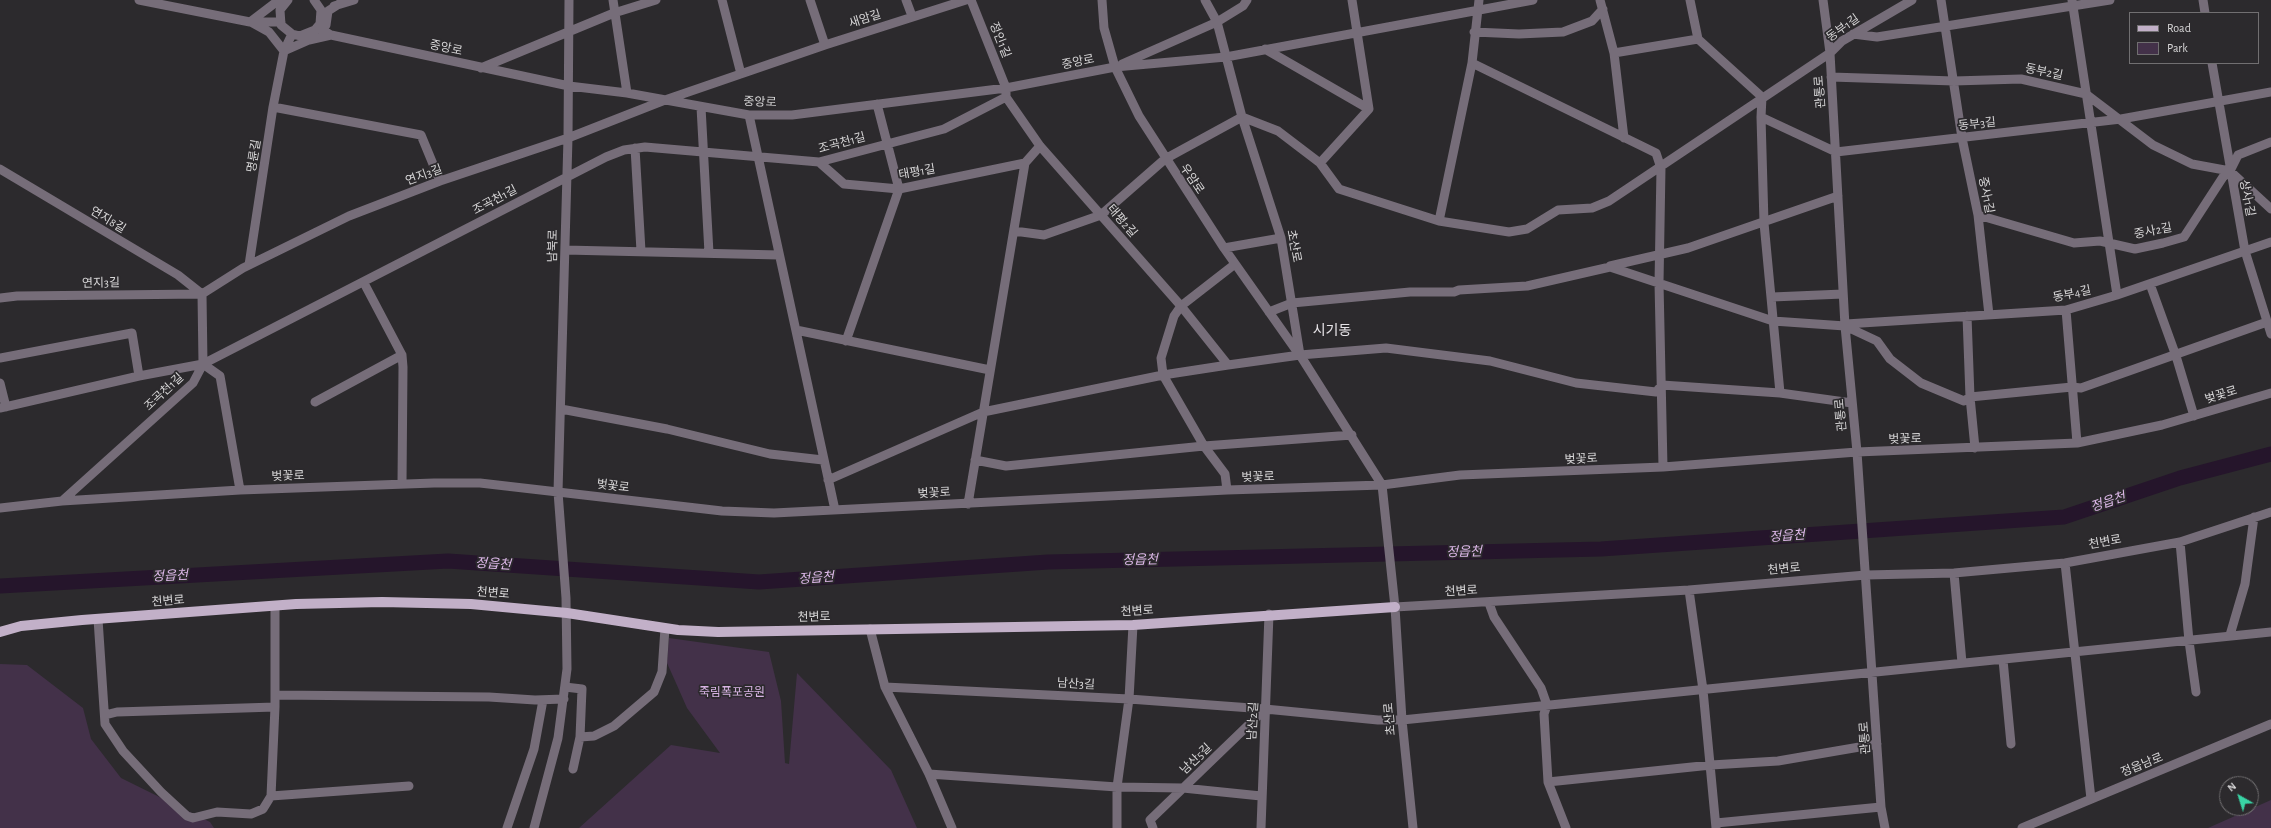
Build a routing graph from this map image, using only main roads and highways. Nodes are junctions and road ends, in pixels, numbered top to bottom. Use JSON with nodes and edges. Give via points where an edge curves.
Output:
{"nodes":[{"id":1,"x":1395,"y":607,"type":"road end"},
{"id":2,"x":0,"y":632,"type":"edge"}],
"edges":[{"from":1,"to":2,"type":"main road","name":"천변로","via":[[1133,625],[718,632],[665,628],[567,612],[426,602],[275,606],[21,626]]}]}
